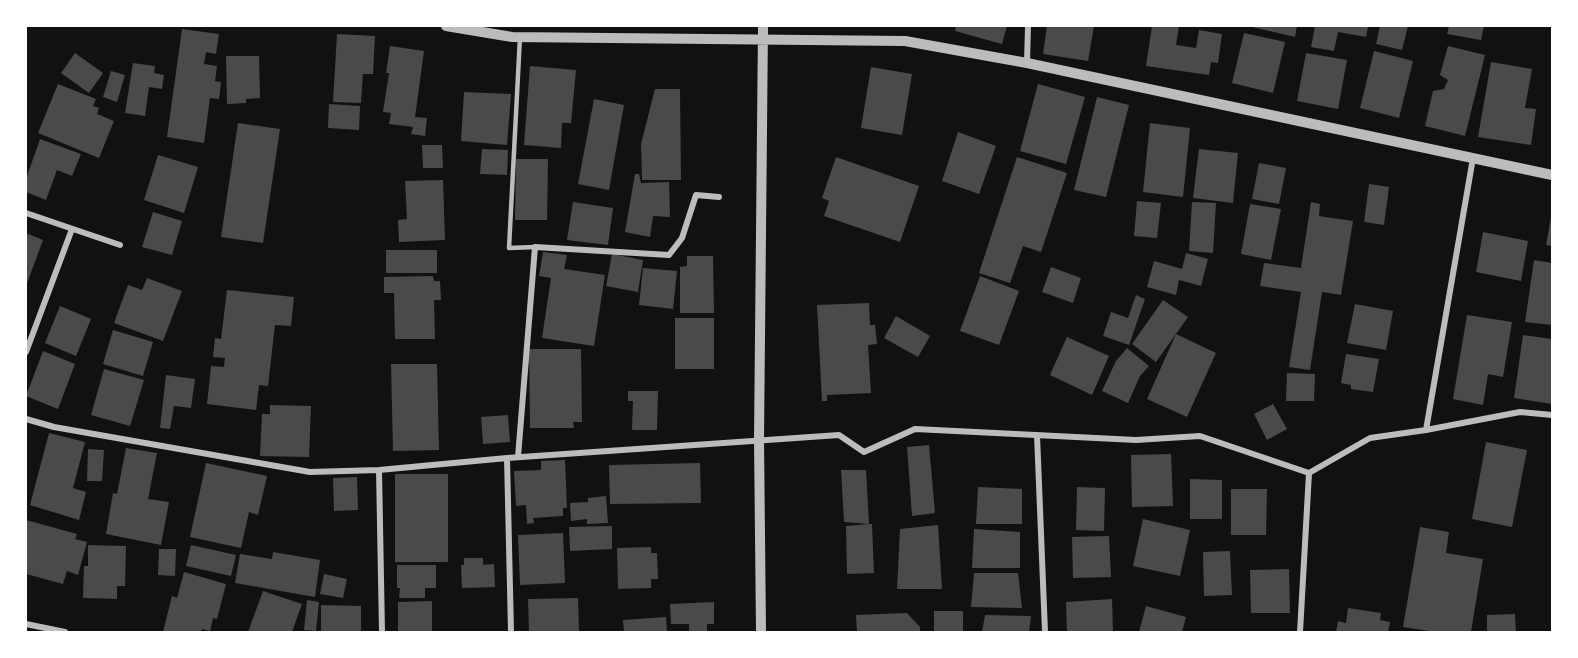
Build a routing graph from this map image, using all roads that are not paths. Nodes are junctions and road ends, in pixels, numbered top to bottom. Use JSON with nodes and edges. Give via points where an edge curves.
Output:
{"nodes":[{"id":1,"x":446,"y":26,"type":"edge"},
{"id":2,"x":762,"y":26,"type":"edge"},
{"id":3,"x":1028,"y":26,"type":"edge"},
{"id":4,"x":520,"y":37,"type":"junction"},
{"id":5,"x":763,"y":40,"type":"junction"},
{"id":6,"x":1027,"y":63,"type":"junction"},
{"id":7,"x":1473,"y":158,"type":"junction"},
{"id":8,"x":1552,"y":175,"type":"edge"},
{"id":9,"x":719,"y":197,"type":"dead end"},
{"id":10,"x":26,"y":213,"type":"edge"},
{"id":11,"x":72,"y":229,"type":"junction"},
{"id":12,"x":120,"y":245,"type":"dead end"},
{"id":13,"x":535,"y":247,"type":"junction"},
{"id":14,"x":26,"y":352,"type":"edge"},
{"id":15,"x":1552,"y":415,"type":"edge"},
{"id":16,"x":26,"y":419,"type":"edge"},
{"id":17,"x":1426,"y":430,"type":"junction"},
{"id":18,"x":1037,"y":435,"type":"junction"},
{"id":19,"x":759,"y":439,"type":"junction"},
{"id":20,"x":518,"y":457,"type":"junction"},
{"id":21,"x":507,"y":458,"type":"junction"},
{"id":22,"x":379,"y":470,"type":"junction"},
{"id":23,"x":1309,"y":473,"type":"junction"},
{"id":24,"x":26,"y":624,"type":"edge"},
{"id":25,"x":65,"y":633,"type":"edge"},
{"id":26,"x":382,"y":633,"type":"edge"},
{"id":27,"x":511,"y":633,"type":"edge"},
{"id":28,"x":761,"y":633,"type":"edge"},
{"id":29,"x":1046,"y":633,"type":"edge"},
{"id":30,"x":1300,"y":633,"type":"edge"}],
"edges":[{"from":1,"to":4,"type":"street"},
{"from":2,"to":5,"type":"street"},
{"from":3,"to":6,"type":"street"},
{"from":4,"to":5,"type":"street"},
{"from":4,"to":13,"type":"lane","via":[[509,248]]},
{"from":5,"to":6,"type":"street","via":[[905,41]]},
{"from":5,"to":19,"type":"street"},
{"from":6,"to":7,"type":"street"},
{"from":7,"to":8,"type":"street"},
{"from":7,"to":17,"type":"street"},
{"from":9,"to":13,"type":"street","via":[[696,195],[682,238],[669,255]]},
{"from":10,"to":11,"type":"street"},
{"from":11,"to":12,"type":"street"},
{"from":11,"to":14,"type":"street"},
{"from":13,"to":20,"type":"street"},
{"from":15,"to":17,"type":"street","via":[[1520,412]]},
{"from":16,"to":22,"type":"street","via":[[310,472]]},
{"from":17,"to":23,"type":"street","via":[[1370,438]]},
{"from":18,"to":19,"type":"street","via":[[915,429],[864,452],[839,435]]},
{"from":18,"to":23,"type":"street","via":[[1136,440],[1200,436]]},
{"from":18,"to":29,"type":"street"},
{"from":19,"to":20,"type":"street"},
{"from":19,"to":28,"type":"street"},
{"from":20,"to":21,"type":"street"},
{"from":21,"to":22,"type":"street"},
{"from":21,"to":27,"type":"street"},
{"from":22,"to":26,"type":"street"},
{"from":23,"to":30,"type":"street"},
{"from":24,"to":25,"type":"street"}]}
